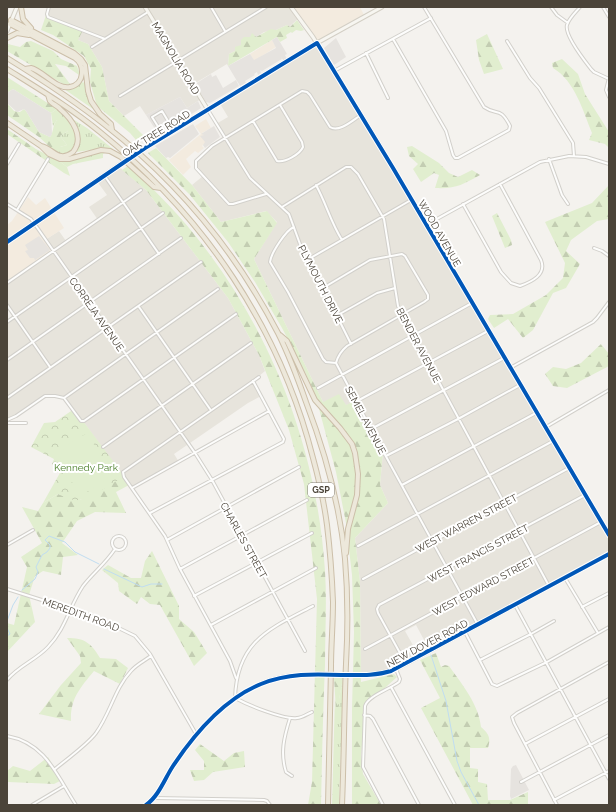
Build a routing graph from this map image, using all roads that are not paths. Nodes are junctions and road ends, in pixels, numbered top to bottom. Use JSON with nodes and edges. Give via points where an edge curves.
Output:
{"nodes":[{"id":1,"x":17,"y":7,"type":"edge"},
{"id":2,"x":22,"y":7,"type":"edge"},
{"id":3,"x":49,"y":7,"type":"edge"},
{"id":4,"x":145,"y":7,"type":"edge"},
{"id":5,"x":211,"y":7,"type":"edge"},
{"id":6,"x":266,"y":7,"type":"edge"},
{"id":7,"x":291,"y":7,"type":"edge"},
{"id":8,"x":382,"y":7,"type":"edge"},
{"id":9,"x":424,"y":7,"type":"edge"},
{"id":10,"x":551,"y":7,"type":"edge"},
{"id":11,"x":580,"y":7,"type":"edge"},
{"id":12,"x":603,"y":7,"type":"edge"},
{"id":13,"x":148,"y":12,"type":"junction"},
{"id":14,"x":609,"y":17,"type":"edge"},
{"id":15,"x":431,"y":18,"type":"junction"},
{"id":16,"x":11,"y":22,"type":"junction"},
{"id":17,"x":568,"y":23,"type":"junction"},
{"id":18,"x":7,"y":31,"type":"edge"},
{"id":19,"x":226,"y":31,"type":"junction"},
{"id":20,"x":34,"y":32,"type":"junction"},
{"id":21,"x":36,"y":37,"type":"junction"},
{"id":22,"x":7,"y":38,"type":"edge"},
{"id":23,"x":105,"y":39,"type":"junction"},
{"id":24,"x":393,"y":40,"type":"junction"},
{"id":25,"x":507,"y":41,"type":"dead end"},
{"id":26,"x":318,"y":43,"type":"junction"},
{"id":27,"x":92,"y":47,"type":"dead end"},
{"id":28,"x":366,"y":53,"type":"junction"},
{"id":29,"x":7,"y":58,"type":"edge"},
{"id":30,"x":177,"y":61,"type":"junction"},
{"id":31,"x":7,"y":69,"type":"edge"},
{"id":32,"x":24,"y":69,"type":"junction"},
{"id":33,"x":334,"y":71,"type":"junction"},
{"id":34,"x":609,"y":79,"type":"edge"},
{"id":35,"x":48,"y":95,"type":"junction"},
{"id":36,"x":120,"y":96,"type":"dead end"},
{"id":37,"x":609,"y":97,"type":"edge"},
{"id":38,"x":388,"y":98,"type":"dead end"},
{"id":39,"x":280,"y":105,"type":"junction"},
{"id":40,"x":208,"y":110,"type":"junction"},
{"id":41,"x":361,"y":115,"type":"junction"},
{"id":42,"x":253,"y":121,"type":"junction"},
{"id":43,"x":7,"y":123,"type":"edge"},
{"id":44,"x":112,"y":130,"type":"junction"},
{"id":45,"x":174,"y":130,"type":"junction"},
{"id":46,"x":164,"y":136,"type":"junction"},
{"id":47,"x":225,"y":138,"type":"junction"},
{"id":48,"x":19,"y":144,"type":"dead end"},
{"id":49,"x":41,"y":146,"type":"junction"},
{"id":50,"x":574,"y":156,"type":"junction"},
{"id":51,"x":48,"y":159,"type":"dead end"},
{"id":52,"x":549,"y":159,"type":"junction"},
{"id":53,"x":7,"y":164,"type":"edge"},
{"id":54,"x":609,"y":164,"type":"edge"},
{"id":55,"x":104,"y":175,"type":"junction"},
{"id":56,"x":500,"y":184,"type":"junction"},
{"id":57,"x":316,"y":185,"type":"junction"},
{"id":58,"x":162,"y":189,"type":"junction"},
{"id":59,"x":141,"y":190,"type":"dead end"},
{"id":60,"x":266,"y":194,"type":"junction"},
{"id":61,"x":412,"y":200,"type":"junction"},
{"id":62,"x":123,"y":202,"type":"junction"},
{"id":63,"x":7,"y":204,"type":"edge"},
{"id":64,"x":463,"y":204,"type":"junction"},
{"id":65,"x":568,"y":204,"type":"dead end"},
{"id":66,"x":282,"y":207,"type":"junction"},
{"id":67,"x":17,"y":210,"type":"junction"},
{"id":68,"x":163,"y":213,"type":"dead end"},
{"id":69,"x":383,"y":217,"type":"junction"},
{"id":70,"x":34,"y":223,"type":"junction"},
{"id":71,"x":426,"y":225,"type":"junction"},
{"id":72,"x":294,"y":227,"type":"junction"},
{"id":73,"x":140,"y":228,"type":"junction"},
{"id":74,"x":181,"y":238,"type":"dead end"},
{"id":75,"x":342,"y":240,"type":"junction"},
{"id":76,"x":7,"y":242,"type":"edge"},
{"id":77,"x":594,"y":248,"type":"dead end"},
{"id":78,"x":53,"y":251,"type":"junction"},
{"id":79,"x":159,"y":254,"type":"junction"},
{"id":80,"x":390,"y":256,"type":"junction"},
{"id":81,"x":609,"y":256,"type":"edge"},
{"id":82,"x":307,"y":260,"type":"junction"},
{"id":83,"x":201,"y":262,"type":"dead end"},
{"id":84,"x":71,"y":277,"type":"junction"},
{"id":85,"x":7,"y":283,"type":"edge"},
{"id":86,"x":323,"y":288,"type":"junction"},
{"id":87,"x":395,"y":288,"type":"junction"},
{"id":88,"x":218,"y":289,"type":"dead end"},
{"id":89,"x":89,"y":302,"type":"junction"},
{"id":90,"x":609,"y":302,"type":"edge"},
{"id":91,"x":472,"y":303,"type":"junction"},
{"id":92,"x":7,"y":305,"type":"edge"},
{"id":93,"x":139,"y":307,"type":"junction"},
{"id":94,"x":236,"y":314,"type":"dead end"},
{"id":95,"x":403,"y":314,"type":"junction"},
{"id":96,"x":338,"y":315,"type":"junction"},
{"id":97,"x":15,"y":316,"type":"junction"},
{"id":98,"x":7,"y":322,"type":"edge"},
{"id":99,"x":107,"y":328,"type":"junction"},
{"id":100,"x":156,"y":332,"type":"junction"},
{"id":101,"x":488,"y":332,"type":"junction"},
{"id":102,"x":278,"y":333,"type":"junction"},
{"id":103,"x":414,"y":335,"type":"junction"},
{"id":104,"x":33,"y":342,"type":"junction"},
{"id":105,"x":250,"y":343,"type":"dead end"},
{"id":106,"x":351,"y":344,"type":"junction"},
{"id":107,"x":125,"y":354,"type":"junction"},
{"id":108,"x":174,"y":357,"type":"junction"},
{"id":109,"x":504,"y":358,"type":"junction"},
{"id":110,"x":7,"y":360,"type":"edge"},
{"id":111,"x":336,"y":362,"type":"junction"},
{"id":112,"x":428,"y":363,"type":"junction"},
{"id":113,"x":50,"y":367,"type":"junction"},
{"id":114,"x":510,"y":368,"type":"junction"},
{"id":115,"x":342,"y":374,"type":"junction"},
{"id":116,"x":259,"y":377,"type":"dead end"},
{"id":117,"x":144,"y":380,"type":"junction"},
{"id":118,"x":253,"y":381,"type":"junction"},
{"id":119,"x":192,"y":384,"type":"junction"},
{"id":120,"x":520,"y":385,"type":"junction"},
{"id":121,"x":318,"y":388,"type":"dead end"},
{"id":122,"x":609,"y":390,"type":"edge"},
{"id":123,"x":444,"y":391,"type":"junction"},
{"id":124,"x":7,"y":398,"type":"edge"},
{"id":125,"x":64,"y":398,"type":"junction"},
{"id":126,"x":356,"y":401,"type":"junction"},
{"id":127,"x":161,"y":406,"type":"junction"},
{"id":128,"x":210,"y":410,"type":"junction"},
{"id":129,"x":269,"y":411,"type":"junction"},
{"id":130,"x":536,"y":413,"type":"junction"},
{"id":131,"x":458,"y":419,"type":"junction"},
{"id":132,"x":7,"y":420,"type":"edge"},
{"id":133,"x":7,"y":423,"type":"edge"},
{"id":134,"x":26,"y":423,"type":"dead end"},
{"id":135,"x":545,"y":428,"type":"junction"},
{"id":136,"x":371,"y":429,"type":"junction"},
{"id":137,"x":179,"y":431,"type":"junction"},
{"id":138,"x":553,"y":441,"type":"junction"},
{"id":139,"x":103,"y":447,"type":"dead end"},
{"id":140,"x":474,"y":447,"type":"junction"},
{"id":141,"x":195,"y":453,"type":"junction"},
{"id":142,"x":386,"y":456,"type":"junction"},
{"id":143,"x":299,"y":467,"type":"dead end"},
{"id":144,"x":569,"y":468,"type":"junction"},
{"id":145,"x":489,"y":475,"type":"junction"},
{"id":146,"x":212,"y":480,"type":"junction"},
{"id":147,"x":402,"y":485,"type":"junction"},
{"id":148,"x":132,"y":488,"type":"junction"},
{"id":149,"x":585,"y":495,"type":"junction"},
{"id":150,"x":307,"y":500,"type":"dead end"},
{"id":151,"x":504,"y":503,"type":"junction"},
{"id":152,"x":227,"y":508,"type":"junction"},
{"id":153,"x":150,"y":513,"type":"junction"},
{"id":154,"x":417,"y":514,"type":"junction"},
{"id":155,"x":601,"y":522,"type":"junction"},
{"id":156,"x":32,"y":530,"type":"dead end"},
{"id":157,"x":519,"y":531,"type":"junction"},
{"id":158,"x":312,"y":533,"type":"dead end"},
{"id":159,"x":241,"y":536,"type":"junction"},
{"id":160,"x":609,"y":536,"type":"edge"},
{"id":161,"x":167,"y":540,"type":"junction"},
{"id":162,"x":432,"y":542,"type":"junction"},
{"id":163,"x":7,"y":545,"type":"edge"},
{"id":164,"x":358,"y":546,"type":"dead end"},
{"id":165,"x":115,"y":549,"type":"junction"},
{"id":166,"x":609,"y":554,"type":"edge"},
{"id":167,"x":345,"y":557,"type":"junction"},
{"id":168,"x":534,"y":559,"type":"junction"},
{"id":169,"x":256,"y":562,"type":"junction"},
{"id":170,"x":316,"y":568,"type":"dead end"},
{"id":171,"x":180,"y":569,"type":"junction"},
{"id":172,"x":447,"y":569,"type":"junction"},
{"id":173,"x":565,"y":578,"type":"junction"},
{"id":174,"x":363,"y":579,"type":"dead end"},
{"id":175,"x":549,"y":587,"type":"junction"},
{"id":176,"x":7,"y":589,"type":"edge"},
{"id":177,"x":273,"y":592,"type":"junction"},
{"id":178,"x":609,"y":593,"type":"edge"},
{"id":179,"x":194,"y":596,"type":"junction"},
{"id":180,"x":462,"y":597,"type":"junction"},
{"id":181,"x":515,"y":605,"type":"junction"},
{"id":182,"x":313,"y":606,"type":"dead end"},
{"id":183,"x":582,"y":607,"type":"junction"},
{"id":184,"x":72,"y":609,"type":"junction"},
{"id":185,"x":288,"y":619,"type":"junction"},
{"id":186,"x":554,"y":621,"type":"dead end"},
{"id":187,"x":211,"y":625,"type":"junction"},
{"id":188,"x":478,"y":625,"type":"junction"},
{"id":189,"x":609,"y":627,"type":"edge"},
{"id":190,"x":465,"y":632,"type":"junction"},
{"id":191,"x":598,"y":633,"type":"junction"},
{"id":192,"x":531,"y":634,"type":"junction"},
{"id":193,"x":391,"y":636,"type":"junction"},
{"id":194,"x":365,"y":649,"type":"dead end"},
{"id":195,"x":305,"y":651,"type":"dead end"},
{"id":196,"x":151,"y":656,"type":"junction"},
{"id":197,"x":480,"y":660,"type":"junction"},
{"id":198,"x":547,"y":662,"type":"junction"},
{"id":199,"x":609,"y":662,"type":"edge"},
{"id":200,"x":406,"y":664,"type":"junction"},
{"id":201,"x":396,"y":669,"type":"junction"},
{"id":202,"x":236,"y":678,"type":"junction"},
{"id":203,"x":7,"y":680,"type":"edge"},
{"id":204,"x":391,"y":687,"type":"junction"},
{"id":205,"x":561,"y":690,"type":"junction"},
{"id":206,"x":235,"y":698,"type":"junction"},
{"id":207,"x":609,"y":698,"type":"edge"},
{"id":208,"x":312,"y":712,"type":"dead end"},
{"id":209,"x":364,"y":715,"type":"junction"},
{"id":210,"x":576,"y":717,"type":"junction"},
{"id":211,"x":290,"y":718,"type":"junction"},
{"id":212,"x":196,"y":735,"type":"junction"},
{"id":213,"x":609,"y":735,"type":"edge"},
{"id":214,"x":7,"y":736,"type":"edge"},
{"id":215,"x":525,"y":744,"type":"junction"},
{"id":216,"x":591,"y":745,"type":"junction"},
{"id":217,"x":54,"y":769,"type":"junction"},
{"id":218,"x":609,"y":771,"type":"edge"},
{"id":219,"x":540,"y":772,"type":"junction"},
{"id":220,"x":606,"y":772,"type":"junction"},
{"id":221,"x":292,"y":776,"type":"dead end"},
{"id":222,"x":609,"y":779,"type":"edge"},
{"id":223,"x":521,"y":782,"type":"dead end"},
{"id":224,"x":64,"y":786,"type":"junction"},
{"id":225,"x":154,"y":798,"type":"junction"},
{"id":226,"x":554,"y":800,"type":"junction"},
{"id":227,"x":32,"y":805,"type":"edge"},
{"id":228,"x":76,"y":805,"type":"edge"},
{"id":229,"x":146,"y":805,"type":"edge"},
{"id":230,"x":270,"y":805,"type":"edge"},
{"id":231,"x":328,"y":805,"type":"edge"},
{"id":232,"x":342,"y":805,"type":"edge"},
{"id":233,"x":383,"y":805,"type":"edge"},
{"id":234,"x":419,"y":805,"type":"edge"},
{"id":235,"x":455,"y":805,"type":"edge"},
{"id":236,"x":557,"y":805,"type":"edge"}],
"edges":[{"from":1,"to":16,"type":"street"},
{"from":2,"to":20,"type":"highway","via":[[23,19]]},
{"from":3,"to":23,"type":"street","via":[[48,17]]},
{"from":4,"to":13,"type":"street","name":"MAGNOLIA ROAD"},
{"from":5,"to":19,"type":"street"},
{"from":6,"to":19,"type":"street"},
{"from":7,"to":26,"type":"street","name":"WOOD AVENUE"},
{"from":8,"to":26,"type":"street","name":"OAK TREE ROAD"},
{"from":9,"to":15,"type":"street"},
{"from":10,"to":17,"type":"street"},
{"from":11,"to":17,"type":"street"},
{"from":12,"to":14,"type":"street"},
{"from":13,"to":23,"type":"street"},
{"from":13,"to":30,"type":"street","name":"MAGNOLIA ROAD"},
{"from":15,"to":24,"type":"street"},
{"from":15,"to":24,"type":"street","via":[[485,109],[499,112],[504,116],[510,126],[509,130],[455,158],[446,131]]},
{"from":16,"to":18,"type":"street"},
{"from":16,"to":20,"type":"highway"},
{"from":16,"to":21,"type":"highway"},
{"from":17,"to":34,"type":"street","via":[[568,35],[591,69]]},
{"from":19,"to":30,"type":"street"},
{"from":20,"to":44,"type":"highway","via":[[74,53],[82,60],[86,69],[90,98],[111,124]]},
{"from":21,"to":22,"type":"highway","via":[[18,33]]},
{"from":21,"to":32,"type":"highway","via":[[77,59],[82,67],[82,76],[75,85],[66,87],[31,68]]},
{"from":23,"to":27,"type":"street"},
{"from":24,"to":28,"type":"street"},
{"from":25,"to":50,"type":"street","via":[[574,143]]},
{"from":26,"to":33,"type":"street","name":"WOOD AVENUE"},
{"from":26,"to":40,"type":"street","name":"OAK TREE ROAD"},
{"from":28,"to":33,"type":"street"},
{"from":28,"to":38,"type":"street"},
{"from":29,"to":32,"type":"highway"},
{"from":30,"to":36,"type":"street"},
{"from":30,"to":40,"type":"street","name":"MAGNOLIA ROAD"},
{"from":31,"to":35,"type":"highway","number":"GSP"},
{"from":32,"to":44,"type":"highway","via":[[71,99]]},
{"from":33,"to":41,"type":"street","name":"WOOD AVENUE"},
{"from":34,"to":37,"type":"street","via":[[606,90]]},
{"from":35,"to":49,"type":"highway","via":[[50,101],[73,123],[78,142],[73,152],[65,156],[57,155]]},
{"from":35,"to":58,"type":"highway","number":"GSP","via":[[106,137]]},
{"from":39,"to":41,"type":"street","via":[[300,92],[306,92],[310,94],[332,129],[338,129]]},
{"from":39,"to":42,"type":"street"},
{"from":39,"to":42,"type":"street","via":[[302,142],[301,151],[284,161],[277,161]]},
{"from":40,"to":45,"type":"street","name":"OAK TREE ROAD"},
{"from":40,"to":47,"type":"street","name":"PLYMOUTH DRIVE"},
{"from":41,"to":61,"type":"street","name":"WOOD AVENUE"},
{"from":42,"to":47,"type":"street"},
{"from":43,"to":49,"type":"highway"},
{"from":44,"to":102,"type":"highway","number":"GSP","via":[[181,195],[214,233],[249,283]]},
{"from":45,"to":46,"type":"street","name":"OAK TREE ROAD"},
{"from":45,"to":46,"type":"street","via":[[162,111],[152,117]]},
{"from":46,"to":55,"type":"street","name":"OAK TREE ROAD","bridge":true},
{"from":47,"to":60,"type":"street","name":"PLYMOUTH DRIVE","via":[[250,178]]},
{"from":47,"to":60,"type":"street","via":[[207,149],[196,161],[196,168],[229,204]]},
{"from":48,"to":53,"type":"street"},
{"from":49,"to":58,"type":"highway","via":[[52,156],[62,160],[99,150],[110,150],[154,187]]},
{"from":50,"to":52,"type":"street"},
{"from":50,"to":54,"type":"street"},
{"from":51,"to":67,"type":"street"},
{"from":52,"to":56,"type":"street"},
{"from":52,"to":65,"type":"street","via":[[562,195]]},
{"from":55,"to":62,"type":"street"},
{"from":55,"to":70,"type":"street","name":"OAK TREE ROAD"},
{"from":56,"to":64,"type":"street"},
{"from":56,"to":64,"type":"street","via":[[541,260],[543,269],[539,277],[520,286],[511,283],[498,268]]},
{"from":57,"to":66,"type":"street","name":"BENDER AVENUE"},
{"from":57,"to":69,"type":"street","name":"BENDER AVENUE","via":[[346,167],[351,167],[358,174]]},
{"from":57,"to":75,"type":"street"},
{"from":58,"to":231,"type":"highway","number":"GSP","via":[[208,241],[248,299],[282,366],[305,427],[322,491],[332,582]]},
{"from":59,"to":62,"type":"street"},
{"from":60,"to":66,"type":"street","name":"PLYMOUTH DRIVE"},
{"from":61,"to":69,"type":"street"},
{"from":61,"to":71,"type":"street","name":"WOOD AVENUE"},
{"from":62,"to":73,"type":"street"},
{"from":62,"to":78,"type":"street"},
{"from":63,"to":67,"type":"street","name":"CORREJA AVENUE"},
{"from":64,"to":71,"type":"street"},
{"from":66,"to":72,"type":"street","name":"PLYMOUTH DRIVE","via":[[292,218]]},
{"from":67,"to":70,"type":"street","name":"CORREJA AVENUE"},
{"from":68,"to":73,"type":"street"},
{"from":69,"to":75,"type":"street"},
{"from":69,"to":80,"type":"street","name":"BENDER AVENUE"},
{"from":70,"to":76,"type":"street","name":"OAK TREE ROAD"},
{"from":70,"to":78,"type":"street","name":"CORREJA AVENUE"},
{"from":71,"to":91,"type":"street","name":"WOOD AVENUE"},
{"from":72,"to":82,"type":"street","name":"PLYMOUTH DRIVE"},
{"from":72,"to":111,"type":"street","via":[[282,238],[270,262],[323,359],[326,362]]},
{"from":73,"to":79,"type":"street"},
{"from":73,"to":84,"type":"street"},
{"from":74,"to":79,"type":"street"},
{"from":75,"to":82,"type":"street"},
{"from":77,"to":81,"type":"street"},
{"from":78,"to":84,"type":"street","name":"CORREJA AVENUE"},
{"from":78,"to":85,"type":"street"},
{"from":79,"to":89,"type":"street"},
{"from":80,"to":86,"type":"street","via":[[370,260]]},
{"from":80,"to":87,"type":"street","name":"BENDER AVENUE"},
{"from":80,"to":95,"type":"street","via":[[404,255],[428,295],[424,302]]},
{"from":82,"to":86,"type":"street","name":"PLYMOUTH DRIVE"},
{"from":83,"to":93,"type":"street"},
{"from":84,"to":89,"type":"street","name":"CORREJA AVENUE"},
{"from":84,"to":97,"type":"street"},
{"from":86,"to":96,"type":"street","name":"PLYMOUTH DRIVE"},
{"from":87,"to":95,"type":"street","name":"BENDER AVENUE","via":[[398,306]]},
{"from":87,"to":96,"type":"street","via":[[377,293]]},
{"from":88,"to":100,"type":"street"},
{"from":89,"to":99,"type":"street","name":"CORREJA AVENUE"},
{"from":89,"to":104,"type":"street"},
{"from":90,"to":114,"type":"street","via":[[593,322]]},
{"from":91,"to":101,"type":"street","name":"WOOD AVENUE"},
{"from":91,"to":103,"type":"street"},
{"from":92,"to":97,"type":"street"},
{"from":93,"to":99,"type":"street"},
{"from":93,"to":100,"type":"street"},
{"from":94,"to":108,"type":"street"},
{"from":95,"to":103,"type":"street","name":"BENDER AVENUE"},
{"from":95,"to":106,"type":"street"},
{"from":96,"to":106,"type":"street","name":"PLYMOUTH DRIVE"},
{"from":97,"to":98,"type":"street"},
{"from":97,"to":104,"type":"street"},
{"from":99,"to":107,"type":"street","name":"CORREJA AVENUE"},
{"from":99,"to":113,"type":"street"},
{"from":100,"to":107,"type":"street"},
{"from":100,"to":108,"type":"street"},
{"from":101,"to":109,"type":"street","name":"WOOD AVENUE"},
{"from":101,"to":112,"type":"street"},
{"from":102,"to":167,"type":"highway","number":"GSP","via":[[294,369],[328,466]]},
{"from":102,"to":167,"type":"highway","via":[[287,341],[315,400],[340,428],[352,444],[355,453],[357,494],[348,529]]},
{"from":103,"to":112,"type":"street","name":"BENDER AVENUE"},
{"from":103,"to":115,"type":"street"},
{"from":104,"to":110,"type":"street"},
{"from":104,"to":113,"type":"street"},
{"from":105,"to":119,"type":"street"},
{"from":106,"to":111,"type":"street","via":[[342,351]]},
{"from":107,"to":117,"type":"street","name":"CORREJA AVENUE"},
{"from":107,"to":125,"type":"street"},
{"from":108,"to":117,"type":"street"},
{"from":108,"to":119,"type":"street"},
{"from":109,"to":114,"type":"street","name":"WOOD AVENUE"},
{"from":109,"to":123,"type":"street"},
{"from":111,"to":115,"type":"street","name":"SEMEL AVENUE"},
{"from":112,"to":123,"type":"street","name":"BENDER AVENUE"},
{"from":112,"to":126,"type":"street"},
{"from":113,"to":124,"type":"street"},
{"from":114,"to":120,"type":"street","name":"WOOD AVENUE"},
{"from":115,"to":121,"type":"street"},
{"from":115,"to":126,"type":"street","name":"SEMEL AVENUE"},
{"from":116,"to":118,"type":"street"},
{"from":117,"to":125,"type":"street","via":[[82,422]]},
{"from":117,"to":127,"type":"street","name":"CORREJA AVENUE"},
{"from":118,"to":128,"type":"street"},
{"from":118,"to":129,"type":"street"},
{"from":119,"to":127,"type":"street"},
{"from":119,"to":128,"type":"street"},
{"from":120,"to":130,"type":"street","name":"WOOD AVENUE"},
{"from":120,"to":131,"type":"street"},
{"from":122,"to":135,"type":"street"},
{"from":123,"to":131,"type":"street","name":"BENDER AVENUE"},
{"from":123,"to":136,"type":"street"},
{"from":125,"to":132,"type":"street","via":[[45,396]]},
{"from":126,"to":136,"type":"street","name":"SEMEL AVENUE"},
{"from":127,"to":137,"type":"street","name":"CORREJA AVENUE"},
{"from":127,"to":139,"type":"street"},
{"from":128,"to":137,"type":"street"},
{"from":129,"to":141,"type":"street"},
{"from":129,"to":146,"type":"street","via":[[284,440]]},
{"from":130,"to":135,"type":"street","name":"WOOD AVENUE"},
{"from":130,"to":140,"type":"street"},
{"from":131,"to":140,"type":"street","name":"BENDER AVENUE"},
{"from":131,"to":142,"type":"street"},
{"from":133,"to":134,"type":"street"},
{"from":135,"to":138,"type":"street","name":"WOOD AVENUE"},
{"from":136,"to":142,"type":"street","name":"SEMEL AVENUE"},
{"from":137,"to":141,"type":"street","name":"CHARLES STREET"},
{"from":137,"to":148,"type":"street","via":[[123,472]]},
{"from":138,"to":144,"type":"street","name":"WOOD AVENUE"},
{"from":138,"to":145,"type":"street"},
{"from":140,"to":145,"type":"street","name":"BENDER AVENUE"},
{"from":140,"to":147,"type":"street"},
{"from":141,"to":146,"type":"street","name":"CHARLES STREET"},
{"from":141,"to":148,"type":"street"},
{"from":142,"to":147,"type":"street","name":"SEMEL AVENUE"},
{"from":143,"to":152,"type":"street"},
{"from":144,"to":149,"type":"street","name":"WOOD AVENUE"},
{"from":144,"to":151,"type":"street","name":"WEST WARREN STREET"},
{"from":145,"to":151,"type":"street","name":"BENDER AVENUE"},
{"from":145,"to":154,"type":"street"},
{"from":146,"to":152,"type":"street","name":"CHARLES STREET"},
{"from":146,"to":153,"type":"street"},
{"from":147,"to":154,"type":"street","name":"SEMEL AVENUE"},
{"from":148,"to":153,"type":"street"},
{"from":149,"to":155,"type":"street","name":"WOOD AVENUE"},
{"from":149,"to":157,"type":"street","name":"WEST FRANCIS STREET"},
{"from":150,"to":159,"type":"street"},
{"from":151,"to":157,"type":"street","name":"BENDER AVENUE"},
{"from":151,"to":162,"type":"street","name":"WEST WARREN STREET"},
{"from":152,"to":159,"type":"street","name":"CHARLES STREET"},
{"from":152,"to":161,"type":"street"},
{"from":153,"to":161,"type":"street"},
{"from":154,"to":162,"type":"street","name":"SEMEL AVENUE"},
{"from":154,"to":164,"type":"street"},
{"from":155,"to":160,"type":"street","name":"WOOD AVENUE"},
{"from":155,"to":168,"type":"street","name":"WEST EDWARD STREET"},
{"from":156,"to":163,"type":"street"},
{"from":157,"to":168,"type":"street","name":"BENDER AVENUE"},
{"from":157,"to":172,"type":"street","name":"WEST FRANCIS STREET"},
{"from":158,"to":169,"type":"street"},
{"from":159,"to":169,"type":"street","name":"CHARLES STREET"},
{"from":159,"to":171,"type":"street"},
{"from":161,"to":171,"type":"street"},
{"from":162,"to":172,"type":"street","name":"SEMEL AVENUE"},
{"from":162,"to":174,"type":"street","name":"WEST WARREN STREET"},
{"from":165,"to":165,"type":"street","via":[[124,547],[125,541],[118,536],[112,543]]},
{"from":165,"to":184,"type":"street","via":[[83,587]]},
{"from":166,"to":173,"type":"street","name":"NEW DOVER ROAD"},
{"from":167,"to":232,"type":"highway","number":"GSP","via":[[348,629]]},
{"from":168,"to":175,"type":"street","name":"BENDER AVENUE"},
{"from":168,"to":180,"type":"street","name":"WEST EDWARD STREET"},
{"from":169,"to":177,"type":"street","name":"CHARLES STREET"},
{"from":169,"to":179,"type":"street"},
{"from":170,"to":177,"type":"street"},
{"from":171,"to":179,"type":"street"},
{"from":172,"to":180,"type":"street","name":"SEMEL AVENUE"},
{"from":172,"to":193,"type":"street","name":"WEST FRANCIS STREET","via":[[379,605],[378,614]]},
{"from":173,"to":175,"type":"street","name":"NEW DOVER ROAD"},
{"from":173,"to":183,"type":"street"},
{"from":175,"to":181,"type":"street","name":"NEW DOVER ROAD"},
{"from":176,"to":184,"type":"street","name":"MEREDITH ROAD"},
{"from":177,"to":185,"type":"street","name":"CHARLES STREET"},
{"from":177,"to":187,"type":"street"},
{"from":178,"to":183,"type":"street"},
{"from":179,"to":187,"type":"street"},
{"from":180,"to":188,"type":"street","name":"SEMEL AVENUE"},
{"from":180,"to":193,"type":"street","name":"WEST EDWARD STREET"},
{"from":181,"to":188,"type":"street","name":"NEW DOVER ROAD"},
{"from":181,"to":192,"type":"street"},
{"from":182,"to":185,"type":"street"},
{"from":183,"to":191,"type":"street"},
{"from":184,"to":196,"type":"street","name":"MEREDITH ROAD","via":[[130,633]]},
{"from":184,"to":203,"type":"street","via":[[62,630],[49,646]]},
{"from":185,"to":195,"type":"street","name":"CHARLES STREET"},
{"from":185,"to":202,"type":"street","via":[[258,639]]},
{"from":186,"to":192,"type":"street"},
{"from":187,"to":202,"type":"street"},
{"from":188,"to":190,"type":"street","name":"NEW DOVER ROAD"},
{"from":189,"to":191,"type":"street"},
{"from":190,"to":197,"type":"street"},
{"from":190,"to":200,"type":"street","name":"NEW DOVER ROAD"},
{"from":191,"to":198,"type":"street"},
{"from":192,"to":197,"type":"street"},
{"from":192,"to":198,"type":"street"},
{"from":193,"to":194,"type":"street","name":"WEST EDWARD STREET"},
{"from":193,"to":200,"type":"street"},
{"from":196,"to":212,"type":"street","name":"MEREDITH ROAD"},
{"from":196,"to":217,"type":"street","via":[[138,664],[122,683],[96,734]]},
{"from":197,"to":198,"type":"street","via":[[492,684],[497,686]]},
{"from":198,"to":205,"type":"street"},
{"from":199,"to":205,"type":"street"},
{"from":200,"to":201,"type":"street","name":"NEW DOVER ROAD"},
{"from":201,"to":204,"type":"street","via":[[400,679]]},
{"from":201,"to":206,"type":"street","name":"NEW DOVER ROAD","bridge":true,"via":[[378,674],[282,677],[260,684]]},
{"from":202,"to":206,"type":"street"},
{"from":204,"to":209,"type":"street","via":[[367,701]]},
{"from":204,"to":235,"type":"street"},
{"from":205,"to":210,"type":"street"},
{"from":205,"to":215,"type":"street","via":[[513,715],[512,720]]},
{"from":206,"to":211,"type":"street","via":[[252,707]]},
{"from":206,"to":212,"type":"street","name":"NEW DOVER ROAD"},
{"from":207,"to":210,"type":"street"},
{"from":208,"to":211,"type":"street","via":[[302,717]]},
{"from":209,"to":233,"type":"street","via":[[363,767]]},
{"from":209,"to":234,"type":"street","via":[[373,718]]},
{"from":210,"to":215,"type":"street"},
{"from":210,"to":216,"type":"street"},
{"from":211,"to":221,"type":"street","via":[[282,752],[286,772]]},
{"from":212,"to":225,"type":"street","name":"NEW DOVER ROAD"},
{"from":213,"to":216,"type":"street"},
{"from":214,"to":217,"type":"street","via":[[36,749],[45,756]]},
{"from":215,"to":219,"type":"street"},
{"from":216,"to":219,"type":"street"},
{"from":216,"to":220,"type":"street"},
{"from":217,"to":224,"type":"street"},
{"from":218,"to":220,"type":"street"},
{"from":219,"to":223,"type":"street"},
{"from":219,"to":226,"type":"street"},
{"from":220,"to":222,"type":"street"},
{"from":220,"to":226,"type":"street"},
{"from":224,"to":227,"type":"street"},
{"from":224,"to":228,"type":"street"},
{"from":225,"to":229,"type":"street","name":"NEW DOVER ROAD"},
{"from":225,"to":230,"type":"street","via":[[264,800]]},
{"from":226,"to":236,"type":"street"}]}
